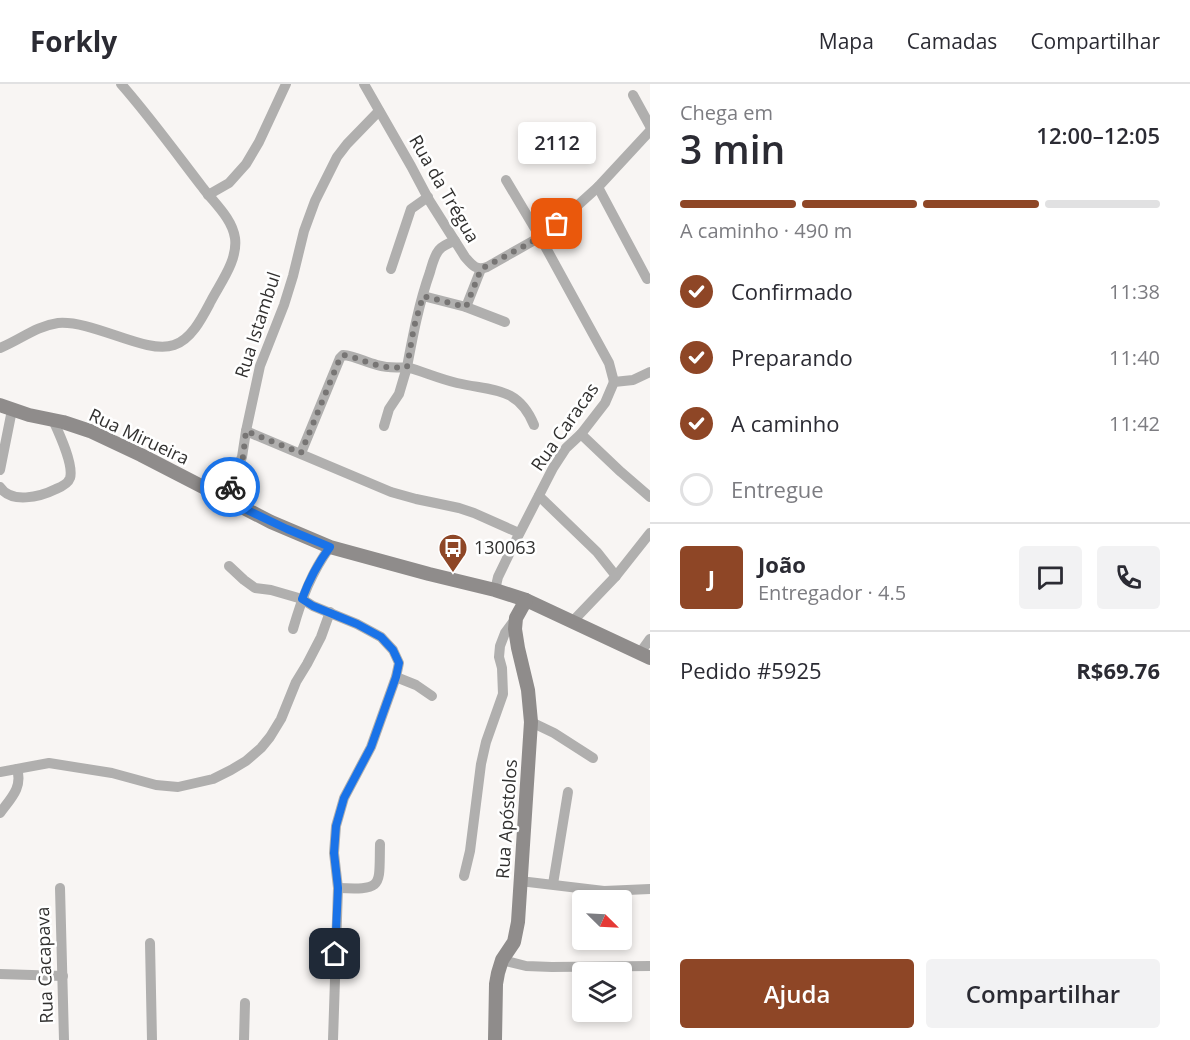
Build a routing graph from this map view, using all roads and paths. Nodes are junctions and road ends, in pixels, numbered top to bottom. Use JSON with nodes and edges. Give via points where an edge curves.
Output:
{"nodes":[{"id":1,"x":121,"y":84,"type":"edge"},
{"id":2,"x":286,"y":84,"type":"edge"},
{"id":3,"x":364,"y":84,"type":"edge"},
{"id":4,"x":633,"y":95,"type":"dead end"},
{"id":5,"x":379,"y":111,"type":"junction"},
{"id":6,"x":650,"y":126,"type":"edge"},
{"id":7,"x":650,"y":131,"type":"edge"},
{"id":8,"x":506,"y":180,"type":"dead end"},
{"id":9,"x":598,"y":187,"type":"junction"},
{"id":10,"x":208,"y":195,"type":"junction"},
{"id":11,"x":428,"y":197,"type":"junction"},
{"id":12,"x":540,"y":237,"type":"junction"},
{"id":13,"x":455,"y":241,"type":"junction"},
{"id":14,"x":391,"y":269,"type":"dead end"},
{"id":15,"x":481,"y":269,"type":"junction"},
{"id":16,"x":647,"y":279,"type":"dead end"},
{"id":17,"x":423,"y":296,"type":"junction"},
{"id":18,"x":466,"y":307,"type":"junction"},
{"id":19,"x":506,"y":322,"type":"dead end"},
{"id":20,"x":0,"y":348,"type":"edge"},
{"id":21,"x":407,"y":367,"type":"junction"},
{"id":22,"x":650,"y":372,"type":"edge"},
{"id":23,"x":614,"y":382,"type":"junction"},
{"id":24,"x":6,"y":408,"type":"edge"},
{"id":25,"x":53,"y":420,"type":"junction"},
{"id":26,"x":534,"y":425,"type":"dead end"},
{"id":27,"x":384,"y":426,"type":"dead end"},
{"id":28,"x":246,"y":431,"type":"junction"},
{"id":29,"x":581,"y":434,"type":"junction"},
{"id":30,"x":301,"y":453,"type":"junction"},
{"id":31,"x":0,"y":470,"type":"edge"},
{"id":32,"x":0,"y":487,"type":"edge"},
{"id":33,"x":539,"y":496,"type":"junction"},
{"id":34,"x":650,"y":497,"type":"edge"},
{"id":35,"x":224,"y":499,"type":"junction"},
{"id":36,"x":519,"y":533,"type":"junction"},
{"id":37,"x":649,"y":534,"type":"edge"},
{"id":38,"x":330,"y":547,"type":"junction"},
{"id":39,"x":229,"y":566,"type":"dead end"},
{"id":40,"x":616,"y":576,"type":"junction"},
{"id":41,"x":495,"y":590,"type":"junction"},
{"id":42,"x":302,"y":599,"type":"junction"},
{"id":43,"x":526,"y":600,"type":"junction"},
{"id":44,"x":330,"y":612,"type":"junction"},
{"id":45,"x":516,"y":618,"type":"junction"},
{"id":46,"x":572,"y":622,"type":"junction"},
{"id":47,"x":293,"y":629,"type":"dead end"},
{"id":48,"x":650,"y":639,"type":"edge"},
{"id":49,"x":645,"y":655,"type":"edge"},
{"id":50,"x":396,"y":677,"type":"junction"},
{"id":51,"x":432,"y":696,"type":"dead end"},
{"id":52,"x":531,"y":722,"type":"junction"},
{"id":53,"x":593,"y":758,"type":"dead end"},
{"id":54,"x":17,"y":769,"type":"junction"},
{"id":55,"x":0,"y":772,"type":"edge"},
{"id":56,"x":568,"y":792,"type":"dead end"},
{"id":57,"x":0,"y":813,"type":"edge"},
{"id":58,"x":380,"y":844,"type":"dead end"},
{"id":59,"x":464,"y":876,"type":"dead end"},
{"id":60,"x":520,"y":881,"type":"junction"},
{"id":61,"x":553,"y":884,"type":"junction"},
{"id":62,"x":60,"y":888,"type":"dead end"},
{"id":63,"x":338,"y":888,"type":"junction"},
{"id":64,"x":650,"y":889,"type":"edge"},
{"id":65,"x":150,"y":943,"type":"dead end"},
{"id":66,"x":502,"y":960,"type":"junction"},
{"id":67,"x":650,"y":966,"type":"edge"},
{"id":68,"x":0,"y":974,"type":"edge"},
{"id":69,"x":63,"y":976,"type":"junction"},
{"id":70,"x":245,"y":1003,"type":"dead end"},
{"id":71,"x":64,"y":1040,"type":"edge"},
{"id":72,"x":152,"y":1040,"type":"edge"},
{"id":73,"x":244,"y":1040,"type":"edge"},
{"id":74,"x":333,"y":1040,"type":"edge"},
{"id":75,"x":495,"y":1040,"type":"edge"}],
"edges":[{"from":1,"to":10,"type":"street"},
{"from":2,"to":10,"type":"street","via":[[246,164],[229,183]]},
{"from":3,"to":5,"type":"street","name":"Rua da Trégua"},
{"from":4,"to":6,"type":"street"},
{"from":5,"to":11,"type":"street","name":"Rua da Trégua"},
{"from":5,"to":28,"type":"street","name":"Rua Istambul","via":[[346,144],[315,201],[284,305],[260,366]]},
{"from":7,"to":9,"type":"street"},
{"from":8,"to":12,"type":"street"},
{"from":9,"to":12,"type":"street"},
{"from":9,"to":16,"type":"street"},
{"from":10,"to":20,"type":"street","via":[[230,224],[235,237],[234,253],[208,307],[184,339],[159,347],[91,327],[59,323],[43,326]]},
{"from":11,"to":13,"type":"street","name":"Rua da Trégua"},
{"from":11,"to":14,"type":"street","via":[[411,209]]},
{"from":12,"to":15,"type":"street"},
{"from":12,"to":23,"type":"street","via":[[609,363]]},
{"from":13,"to":15,"type":"street","name":"Rua da Trégua","via":[[472,265]]},
{"from":13,"to":17,"type":"street","via":[[439,250]]},
{"from":15,"to":18,"type":"street"},
{"from":17,"to":18,"type":"street"},
{"from":17,"to":21,"type":"street"},
{"from":18,"to":19,"type":"street"},
{"from":21,"to":26,"type":"street","via":[[507,394],[525,407]]},
{"from":21,"to":27,"type":"street"},
{"from":21,"to":30,"type":"street","via":[[378,366],[343,355]]},
{"from":22,"to":23,"type":"street","name":"Rua Caracas","via":[[633,380]]},
{"from":23,"to":29,"type":"street","name":"Rua Caracas","via":[[605,404]]},
{"from":24,"to":25,"type":"main road","name":"Rua Mirueira"},
{"from":24,"to":31,"type":"street"},
{"from":25,"to":32,"type":"street","via":[[68,459],[70,477],[66,484],[26,498],[8,495]]},
{"from":25,"to":35,"type":"main road","name":"Rua Mirueira","via":[[90,431]]},
{"from":28,"to":30,"type":"street"},
{"from":28,"to":35,"type":"street","name":"Rua Istambul","via":[[243,457]]},
{"from":29,"to":33,"type":"street","name":"Rua Caracas","via":[[559,458]]},
{"from":29,"to":34,"type":"street"},
{"from":30,"to":36,"type":"street","via":[[391,492],[459,508]]},
{"from":33,"to":36,"type":"street","name":"Rua Caracas"},
{"from":33,"to":40,"type":"street"},
{"from":35,"to":38,"type":"main road"},
{"from":36,"to":41,"type":"street","name":"Rua Caracas"},
{"from":37,"to":40,"type":"street"},
{"from":38,"to":41,"type":"main road"},
{"from":38,"to":42,"type":"street"},
{"from":39,"to":42,"type":"street","via":[[255,588]]},
{"from":40,"to":46,"type":"street"},
{"from":41,"to":43,"type":"main road"},
{"from":42,"to":44,"type":"street"},
{"from":42,"to":47,"type":"street"},
{"from":43,"to":45,"type":"main road"},
{"from":43,"to":46,"type":"main road"},
{"from":44,"to":50,"type":"street","via":[[381,637],[399,663]]},
{"from":44,"to":54,"type":"street","via":[[270,737],[231,770],[178,787],[50,763]]},
{"from":45,"to":52,"type":"main road","name":"Rua Apóstolos"},
{"from":45,"to":59,"type":"street","via":[[500,646],[503,694],[481,764]]},
{"from":46,"to":49,"type":"main road"},
{"from":48,"to":49,"type":"street"},
{"from":50,"to":51,"type":"street"},
{"from":50,"to":63,"type":"street","via":[[371,747],[344,798],[336,826]]},
{"from":52,"to":53,"type":"street"},
{"from":52,"to":60,"type":"main road","name":"Rua Apóstolos"},
{"from":54,"to":55,"type":"street"},
{"from":54,"to":57,"type":"street","via":[[18,788]]},
{"from":56,"to":61,"type":"street"},
{"from":58,"to":63,"type":"street","via":[[380,875],[375,884],[368,888]]},
{"from":60,"to":61,"type":"street"},
{"from":60,"to":66,"type":"main road","name":"Rua Apóstolos","via":[[514,942]]},
{"from":61,"to":64,"type":"street","via":[[604,891]]},
{"from":62,"to":69,"type":"street","name":"Rua Cacapava"},
{"from":63,"to":74,"type":"street"},
{"from":65,"to":72,"type":"street"},
{"from":66,"to":67,"type":"street","via":[[525,966]]},
{"from":66,"to":75,"type":"main road","name":"Rua Apóstolos","via":[[496,984]]},
{"from":68,"to":69,"type":"street"},
{"from":69,"to":71,"type":"street","name":"Rua Cacapava"},
{"from":70,"to":73,"type":"street"}]}
